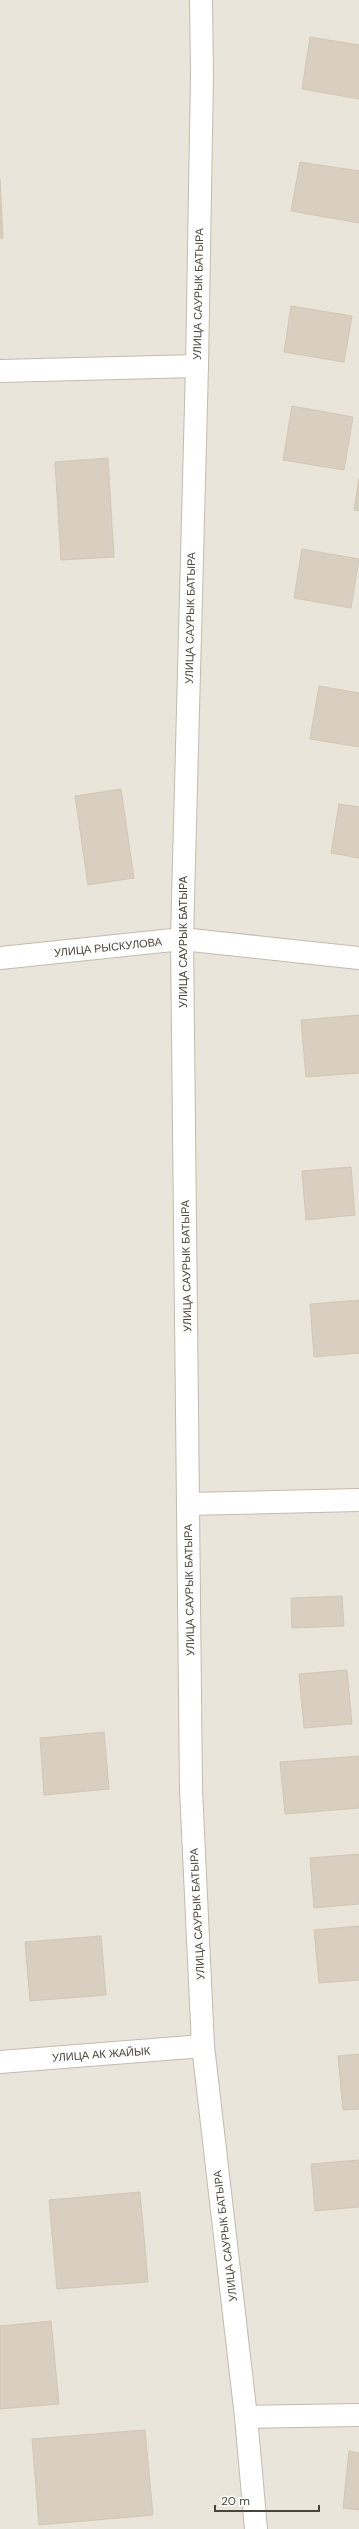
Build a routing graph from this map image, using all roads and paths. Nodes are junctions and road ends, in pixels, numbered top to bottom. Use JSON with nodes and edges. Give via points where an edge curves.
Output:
{"nodes":[{"id":1,"x":200,"y":0,"type":"edge"},
{"id":2,"x":197,"y":366,"type":"junction"},
{"id":3,"x":0,"y":371,"type":"edge"},
{"id":4,"x":182,"y":939,"type":"junction"},
{"id":5,"x":0,"y":958,"type":"edge"},
{"id":6,"x":359,"y":958,"type":"edge"},
{"id":7,"x":359,"y":1500,"type":"edge"},
{"id":8,"x":188,"y":1504,"type":"junction"},
{"id":9,"x":203,"y":2046,"type":"junction"},
{"id":10,"x":0,"y":2062,"type":"edge"},
{"id":11,"x":359,"y":2415,"type":"edge"},
{"id":12,"x":246,"y":2417,"type":"junction"},
{"id":13,"x":256,"y":2529,"type":"edge"}],
"edges":[{"from":1,"to":2,"type":"street","name":"УЛИЦА САУРЫК БАТЫРА","via":[[202,76]]},
{"from":2,"to":3,"type":"street"},
{"from":2,"to":4,"type":"street","name":"УЛИЦА САУРЫК БАТЫРА"},
{"from":4,"to":5,"type":"street","name":"УЛИЦА РЫСКУЛОВА"},
{"from":4,"to":6,"type":"street","name":"УЛИЦА РЫСКУЛОВА"},
{"from":4,"to":8,"type":"street","name":"УЛИЦА САУРЫК БАТЫРА"},
{"from":7,"to":8,"type":"street"},
{"from":8,"to":9,"type":"street","name":"УЛИЦА САУРЫК БАТЫРА","via":[[191,1789]]},
{"from":9,"to":10,"type":"street","name":"УЛИЦА АК ЖАЙЫК"},
{"from":9,"to":12,"type":"street","name":"УЛИЦА САУРЫК БАТЫРА"},
{"from":11,"to":12,"type":"street"},
{"from":12,"to":13,"type":"street","name":"УЛИЦА САУРЫК БАТЫРА"}]}
